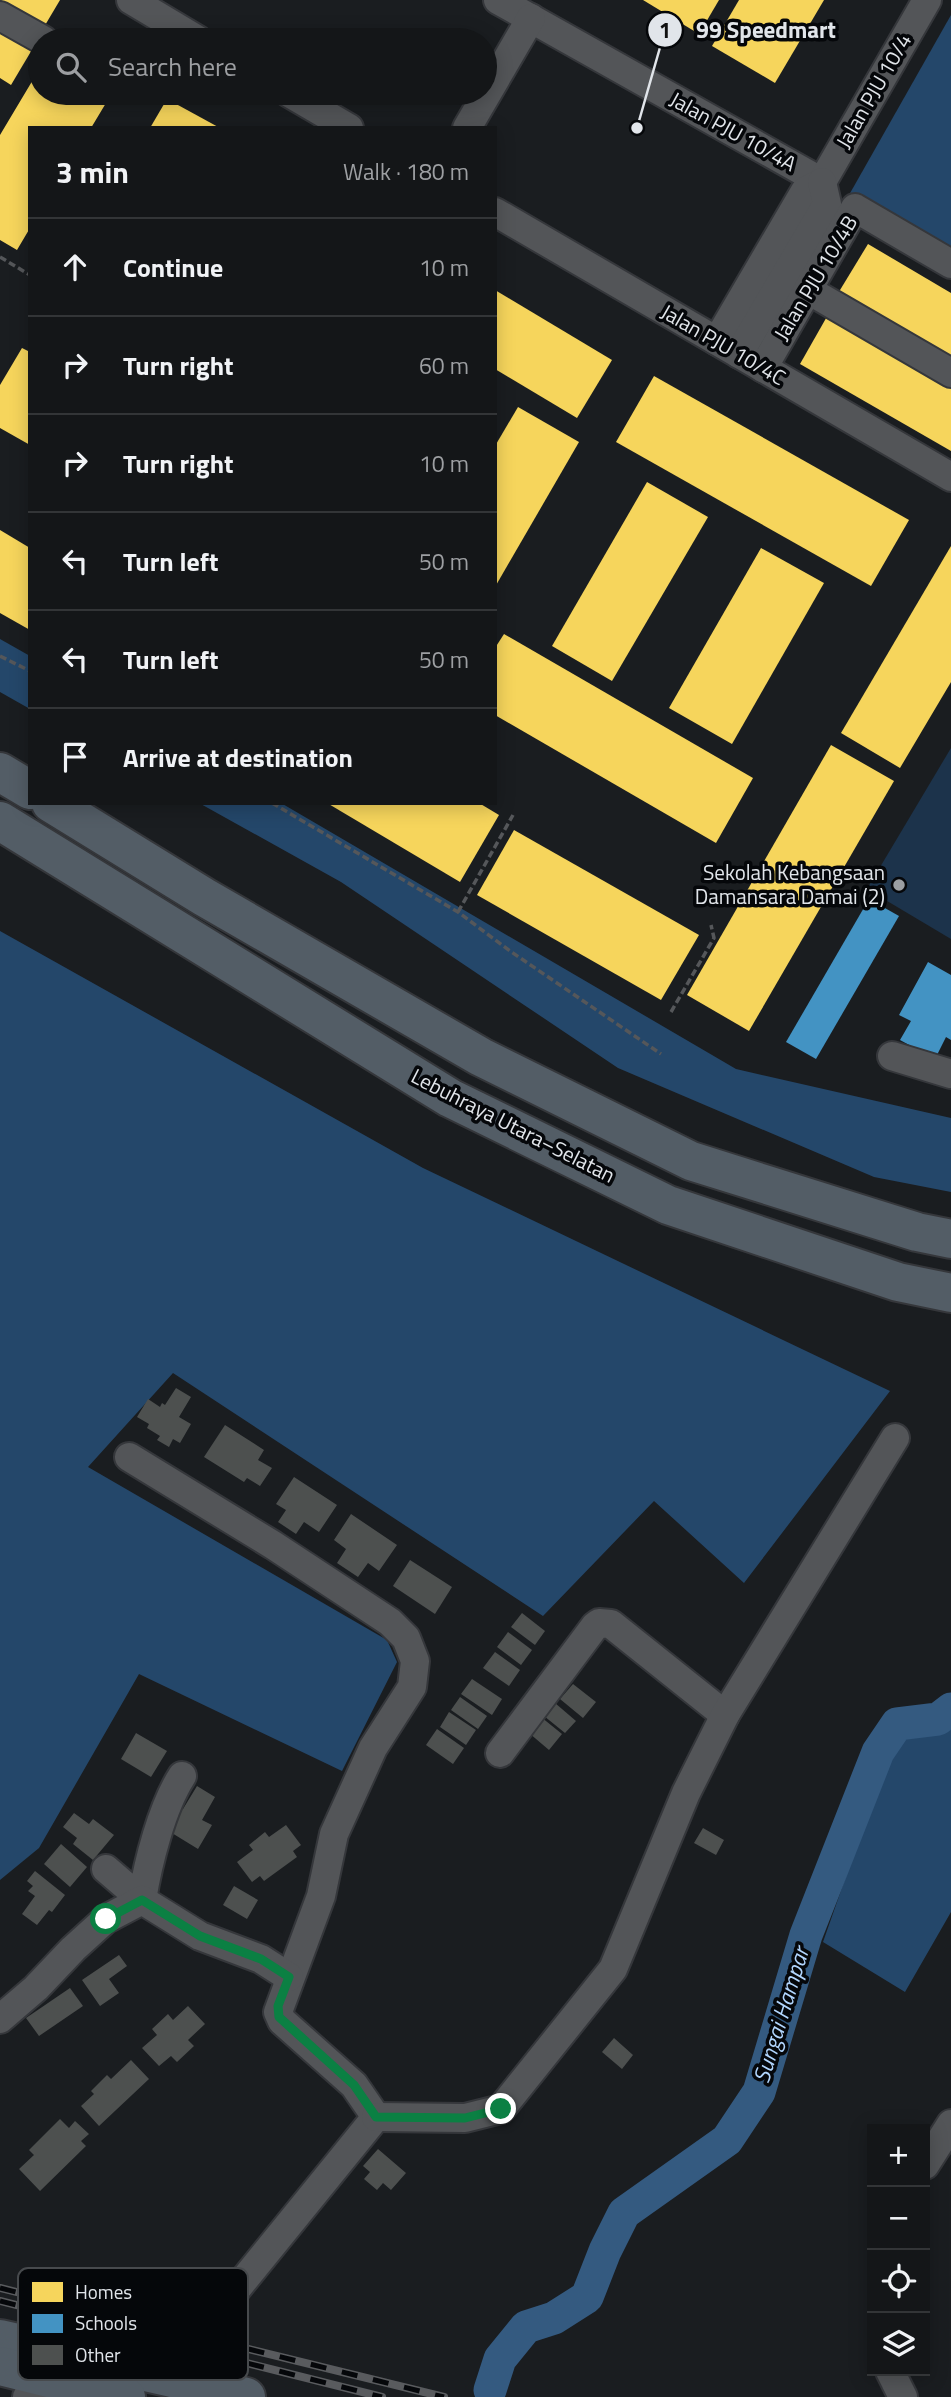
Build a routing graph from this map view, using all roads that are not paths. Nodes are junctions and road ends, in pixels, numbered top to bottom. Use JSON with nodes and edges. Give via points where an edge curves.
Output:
{"nodes":[{"id":1,"x":131,"y":0,"type":"edge"},
{"id":2,"x":498,"y":0,"type":"edge"},
{"id":3,"x":927,"y":0,"type":"edge"},
{"id":4,"x":0,"y":16,"type":"edge"},
{"id":5,"x":531,"y":18,"type":"junction"},
{"id":6,"x":178,"y":28,"type":"edge"},
{"id":7,"x":28,"y":32,"type":"edge"},
{"id":8,"x":497,"y":76,"type":"edge"},
{"id":9,"x":310,"y":105,"type":"edge"},
{"id":10,"x":480,"y":105,"type":"edge"},
{"id":11,"x":346,"y":126,"type":"edge"},
{"id":12,"x":468,"y":126,"type":"edge"},
{"id":13,"x":822,"y":182,"type":"junction"},
{"id":14,"x":497,"y":213,"type":"edge"},
{"id":15,"x":951,"y":264,"type":"edge"},
{"id":16,"x":808,"y":290,"type":"junction"},
{"id":17,"x":728,"y":347,"type":"junction"},
{"id":18,"x":763,"y":368,"type":"junction"},
{"id":19,"x":951,"y":373,"type":"edge"},
{"id":20,"x":951,"y":477,"type":"edge"},
{"id":21,"x":0,"y":772,"type":"edge"},
{"id":22,"x":28,"y":789,"type":"edge"},
{"id":23,"x":54,"y":805,"type":"edge"},
{"id":24,"x":0,"y":821,"type":"edge"},
{"id":25,"x":892,"y":1056,"type":"dead end"},
{"id":26,"x":951,"y":1074,"type":"edge"},
{"id":27,"x":951,"y":1239,"type":"edge"},
{"id":28,"x":951,"y":1293,"type":"edge"},
{"id":29,"x":895,"y":1438,"type":"dead end"},
{"id":30,"x":129,"y":1457,"type":"dead end"},
{"id":31,"x":725,"y":1715,"type":"junction"},
{"id":32,"x":500,"y":1753,"type":"dead end"},
{"id":33,"x":182,"y":1776,"type":"dead end"},
{"id":34,"x":106,"y":1870,"type":"dead end"},
{"id":35,"x":142,"y":1900,"type":"junction"},
{"id":36,"x":289,"y":1977,"type":"junction"},
{"id":37,"x":0,"y":2019,"type":"edge"},
{"id":38,"x":376,"y":2117,"type":"junction"},
{"id":39,"x":951,"y":2124,"type":"edge"},
{"id":40,"x":930,"y":2157,"type":"edge"},
{"id":41,"x":248,"y":2275,"type":"edge"},
{"id":42,"x":0,"y":2339,"type":"edge"},
{"id":43,"x":18,"y":2343,"type":"edge"},
{"id":44,"x":0,"y":2366,"type":"edge"},
{"id":45,"x":18,"y":2370,"type":"edge"},
{"id":46,"x":892,"y":2376,"type":"edge"},
{"id":47,"x":57,"y":2380,"type":"edge"},
{"id":48,"x":180,"y":2380,"type":"edge"},
{"id":49,"x":82,"y":2386,"type":"junction"},
{"id":50,"x":27,"y":2397,"type":"edge"},
{"id":51,"x":126,"y":2397,"type":"edge"},
{"id":52,"x":247,"y":2397,"type":"edge"},
{"id":53,"x":903,"y":2397,"type":"edge"}],
"edges":[{"from":1,"to":6,"type":"street"},
{"from":2,"to":5,"type":"street","name":"Jalan PJU 10/4A"},
{"from":3,"to":13,"type":"street","name":"Jalan PJU 10/4"},
{"from":4,"to":7,"type":"street"},
{"from":5,"to":8,"type":"street"},
{"from":5,"to":13,"type":"street","name":"Jalan PJU 10/4A"},
{"from":9,"to":11,"type":"street"},
{"from":10,"to":12,"type":"street"},
{"from":13,"to":17,"type":"street","name":"Jalan PJU 10/4","via":[[805,191]]},
{"from":14,"to":17,"type":"street","name":"Jalan PJU 10/4C"},
{"from":15,"to":16,"type":"street","name":"Jalan PJU 10/4B","via":[[855,208]]},
{"from":16,"to":18,"type":"street","name":"Jalan PJU 10/4B"},
{"from":16,"to":19,"type":"street"},
{"from":17,"to":18,"type":"street","name":"Jalan PJU 10/4C"},
{"from":18,"to":20,"type":"street","name":"Jalan PJU 10/4C"},
{"from":21,"to":22,"type":"highway"},
{"from":23,"to":27,"type":"highway","via":[[481,1057],[691,1161]]},
{"from":24,"to":28,"type":"highway","name":"Lebuhraya Utara–Selatan","via":[[450,1098],[668,1205],[898,1282]]},
{"from":25,"to":26,"type":"street"},
{"from":29,"to":31,"type":"street"},
{"from":30,"to":36,"type":"street","via":[[390,1622],[406,1639],[415,1661],[412,1687],[373,1748],[334,1834],[321,1896]]},
{"from":31,"to":32,"type":"street","via":[[611,1624],[599,1623]]},
{"from":31,"to":38,"type":"street","via":[[686,1793],[612,1969],[501,2109],[465,2118]]},
{"from":33,"to":35,"type":"street","via":[[159,1831]]},
{"from":34,"to":35,"type":"street"},
{"from":35,"to":36,"type":"street","via":[[200,1936],[261,1959]]},
{"from":35,"to":37,"type":"street","via":[[106,1919]]},
{"from":36,"to":38,"type":"street","via":[[278,2006],[279,2017],[354,2085]]},
{"from":38,"to":41,"type":"street"},
{"from":39,"to":40,"type":"street"},
{"from":42,"to":43,"type":"highway"},
{"from":44,"to":45,"type":"highway"},
{"from":46,"to":53,"type":"street"},
{"from":47,"to":49,"type":"highway"},
{"from":48,"to":52,"type":"highway"},
{"from":49,"to":50,"type":"street"},
{"from":49,"to":51,"type":"highway"}]}
